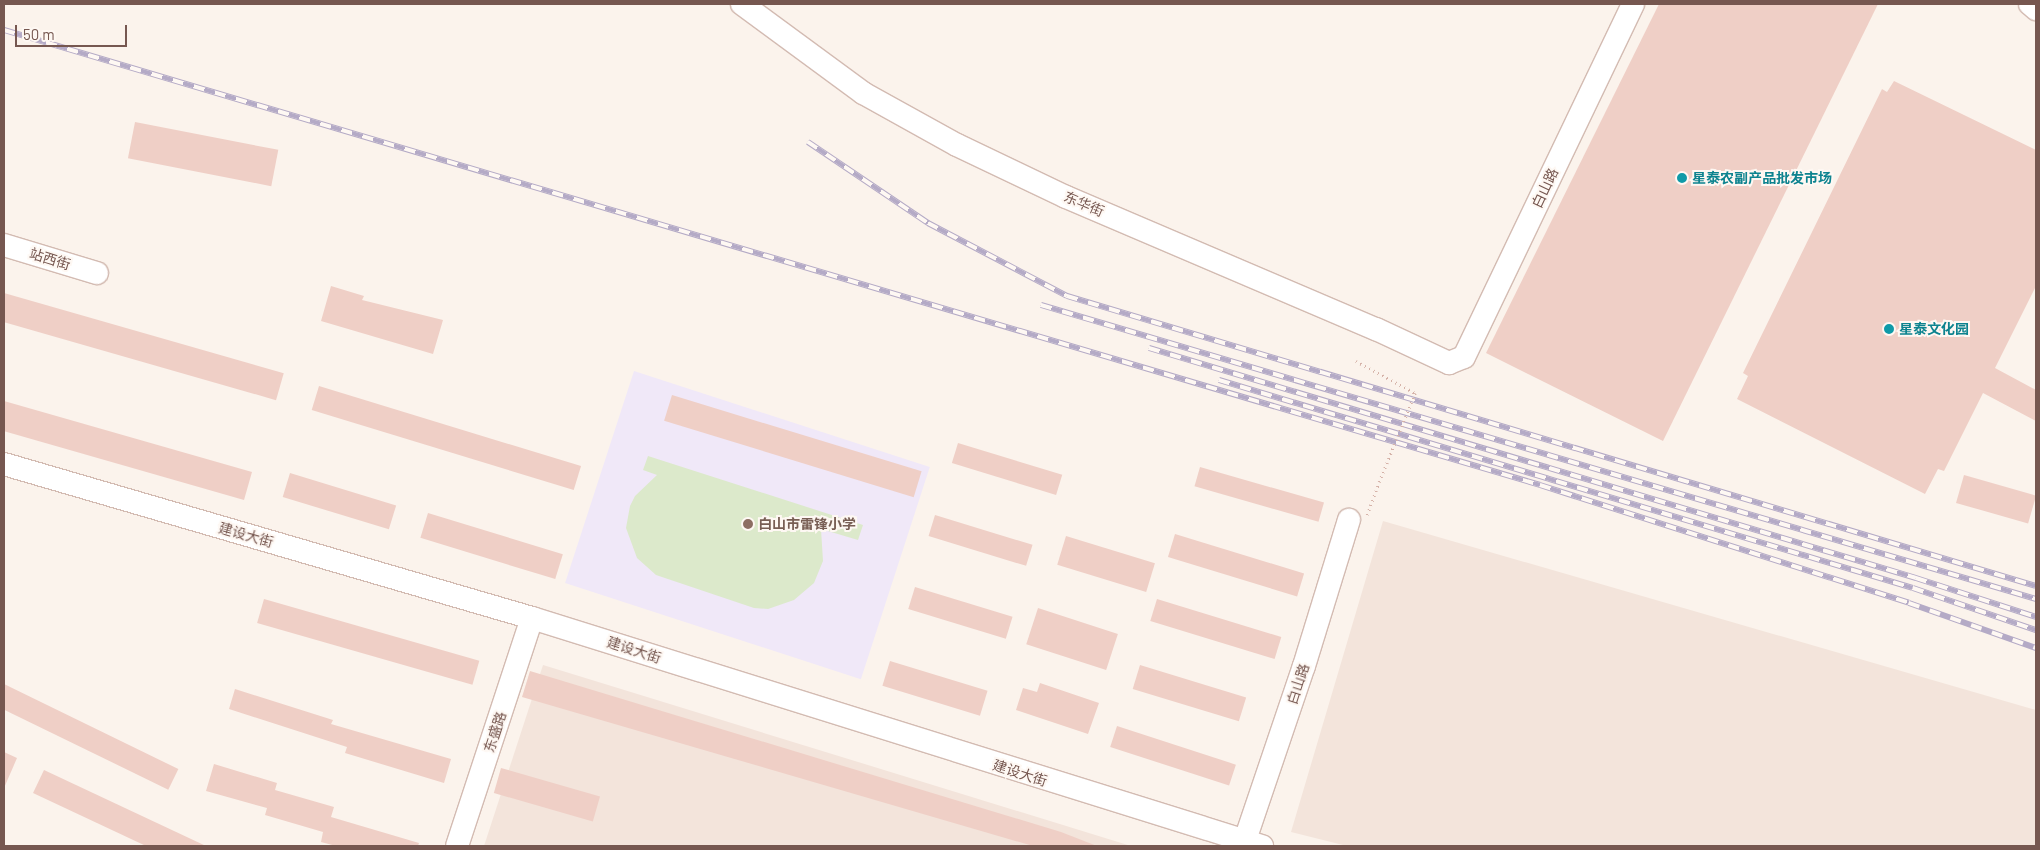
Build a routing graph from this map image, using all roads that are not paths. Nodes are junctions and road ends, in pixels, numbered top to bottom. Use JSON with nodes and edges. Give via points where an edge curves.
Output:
{"nodes":[{"id":1,"x":742,"y":4,"type":"edge"},
{"id":2,"x":1633,"y":4,"type":"edge"},
{"id":3,"x":2030,"y":4,"type":"edge"},
{"id":4,"x":2036,"y":9,"type":"edge"},
{"id":5,"x":4,"y":245,"type":"edge"},
{"id":6,"x":97,"y":273,"type":"dead end"},
{"id":7,"x":1449,"y":363,"type":"joint"},
{"id":8,"x":4,"y":464,"type":"edge"},
{"id":9,"x":1349,"y":520,"type":"road end"},
{"id":10,"x":532,"y":618,"type":"junction"},
{"id":11,"x":1249,"y":845,"type":"edge"},
{"id":12,"x":457,"y":846,"type":"edge"}],
"edges":[{"from":1,"to":7,"type":"street","name":"东华街","via":[[863,93],[957,144],[1066,197]]},
{"from":2,"to":7,"type":"street","name":"白山路","via":[[1464,357]]},
{"from":3,"to":4,"type":"street"},
{"from":5,"to":6,"type":"street","name":"站西街"},
{"from":8,"to":10,"type":"street","name":"建设大街"},
{"from":9,"to":11,"type":"street","name":"白山路"},
{"from":10,"to":11,"type":"street","name":"建设大街"},
{"from":10,"to":12,"type":"street","name":"东盛路"}]}
